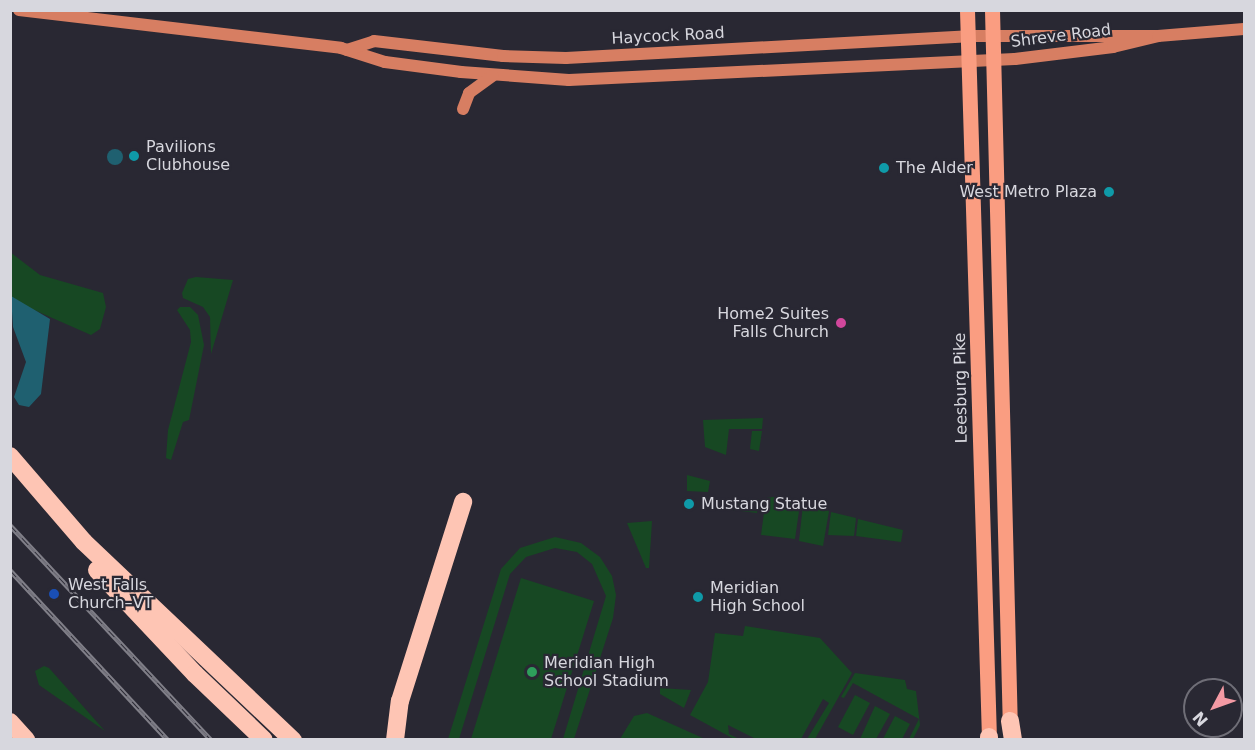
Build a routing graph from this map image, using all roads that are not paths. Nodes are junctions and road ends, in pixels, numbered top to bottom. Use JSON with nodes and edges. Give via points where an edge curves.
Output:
{"nodes":[{"id":1,"x":19,"y":10,"type":"edge"},
{"id":2,"x":968,"y":10,"type":"edge"},
{"id":3,"x":992,"y":10,"type":"edge"},
{"id":4,"x":1245,"y":29,"type":"edge"},
{"id":5,"x":968,"y":36,"type":"junction"},
{"id":6,"x":993,"y":36,"type":"junction"},
{"id":7,"x":1158,"y":36,"type":"junction"},
{"id":8,"x":347,"y":50,"type":"junction"},
{"id":9,"x":968,"y":60,"type":"junction"},
{"id":10,"x":994,"y":60,"type":"junction"},
{"id":11,"x":492,"y":76,"type":"junction"},
{"id":12,"x":464,"y":109,"type":"dead end"},
{"id":13,"x":10,"y":456,"type":"edge"},
{"id":14,"x":10,"y":469,"type":"edge"},
{"id":15,"x":463,"y":502,"type":"dead end"},
{"id":16,"x":10,"y":722,"type":"edge"},
{"id":17,"x":1011,"y":733,"type":"edge"},
{"id":18,"x":989,"y":739,"type":"edge"},
{"id":19,"x":26,"y":740,"type":"edge"},
{"id":20,"x":264,"y":740,"type":"edge"},
{"id":21,"x":293,"y":740,"type":"edge"},
{"id":22,"x":395,"y":740,"type":"edge"}],
"edges":[{"from":1,"to":8,"type":"main road","name":"Haycock Road"},
{"from":2,"to":5,"type":"main road","name":"Leesburg Pike"},
{"from":3,"to":6,"type":"main road"},
{"from":4,"to":7,"type":"main road","name":"Shreve Road"},
{"from":5,"to":6,"type":"main road","name":"Haycock Road"},
{"from":5,"to":8,"type":"main road","name":"Haycock Road","via":[[566,58],[503,56],[374,41]]},
{"from":5,"to":9,"type":"main road","name":"Leesburg Pike"},
{"from":6,"to":7,"type":"main road","name":"Shreve Road"},
{"from":6,"to":10,"type":"main road"},
{"from":7,"to":10,"type":"main road","name":"Shreve Road","via":[[1104,48]]},
{"from":8,"to":11,"type":"main road","name":"Haycock Road","via":[[385,62]]},
{"from":9,"to":10,"type":"main road","name":"Shreve Road"},
{"from":9,"to":11,"type":"main road","name":"Haycock Road","via":[[603,79]]},
{"from":9,"to":18,"type":"main road","name":"Leesburg Pike"},
{"from":10,"to":17,"type":"main road"},
{"from":11,"to":12,"type":"main road","via":[[473,88]]},
{"from":13,"to":21,"type":"highway","via":[[84,542]]},
{"from":14,"to":20,"type":"highway","via":[[147,625]]},
{"from":15,"to":22,"type":"highway","via":[[399,701]]},
{"from":16,"to":19,"type":"highway"}]}
